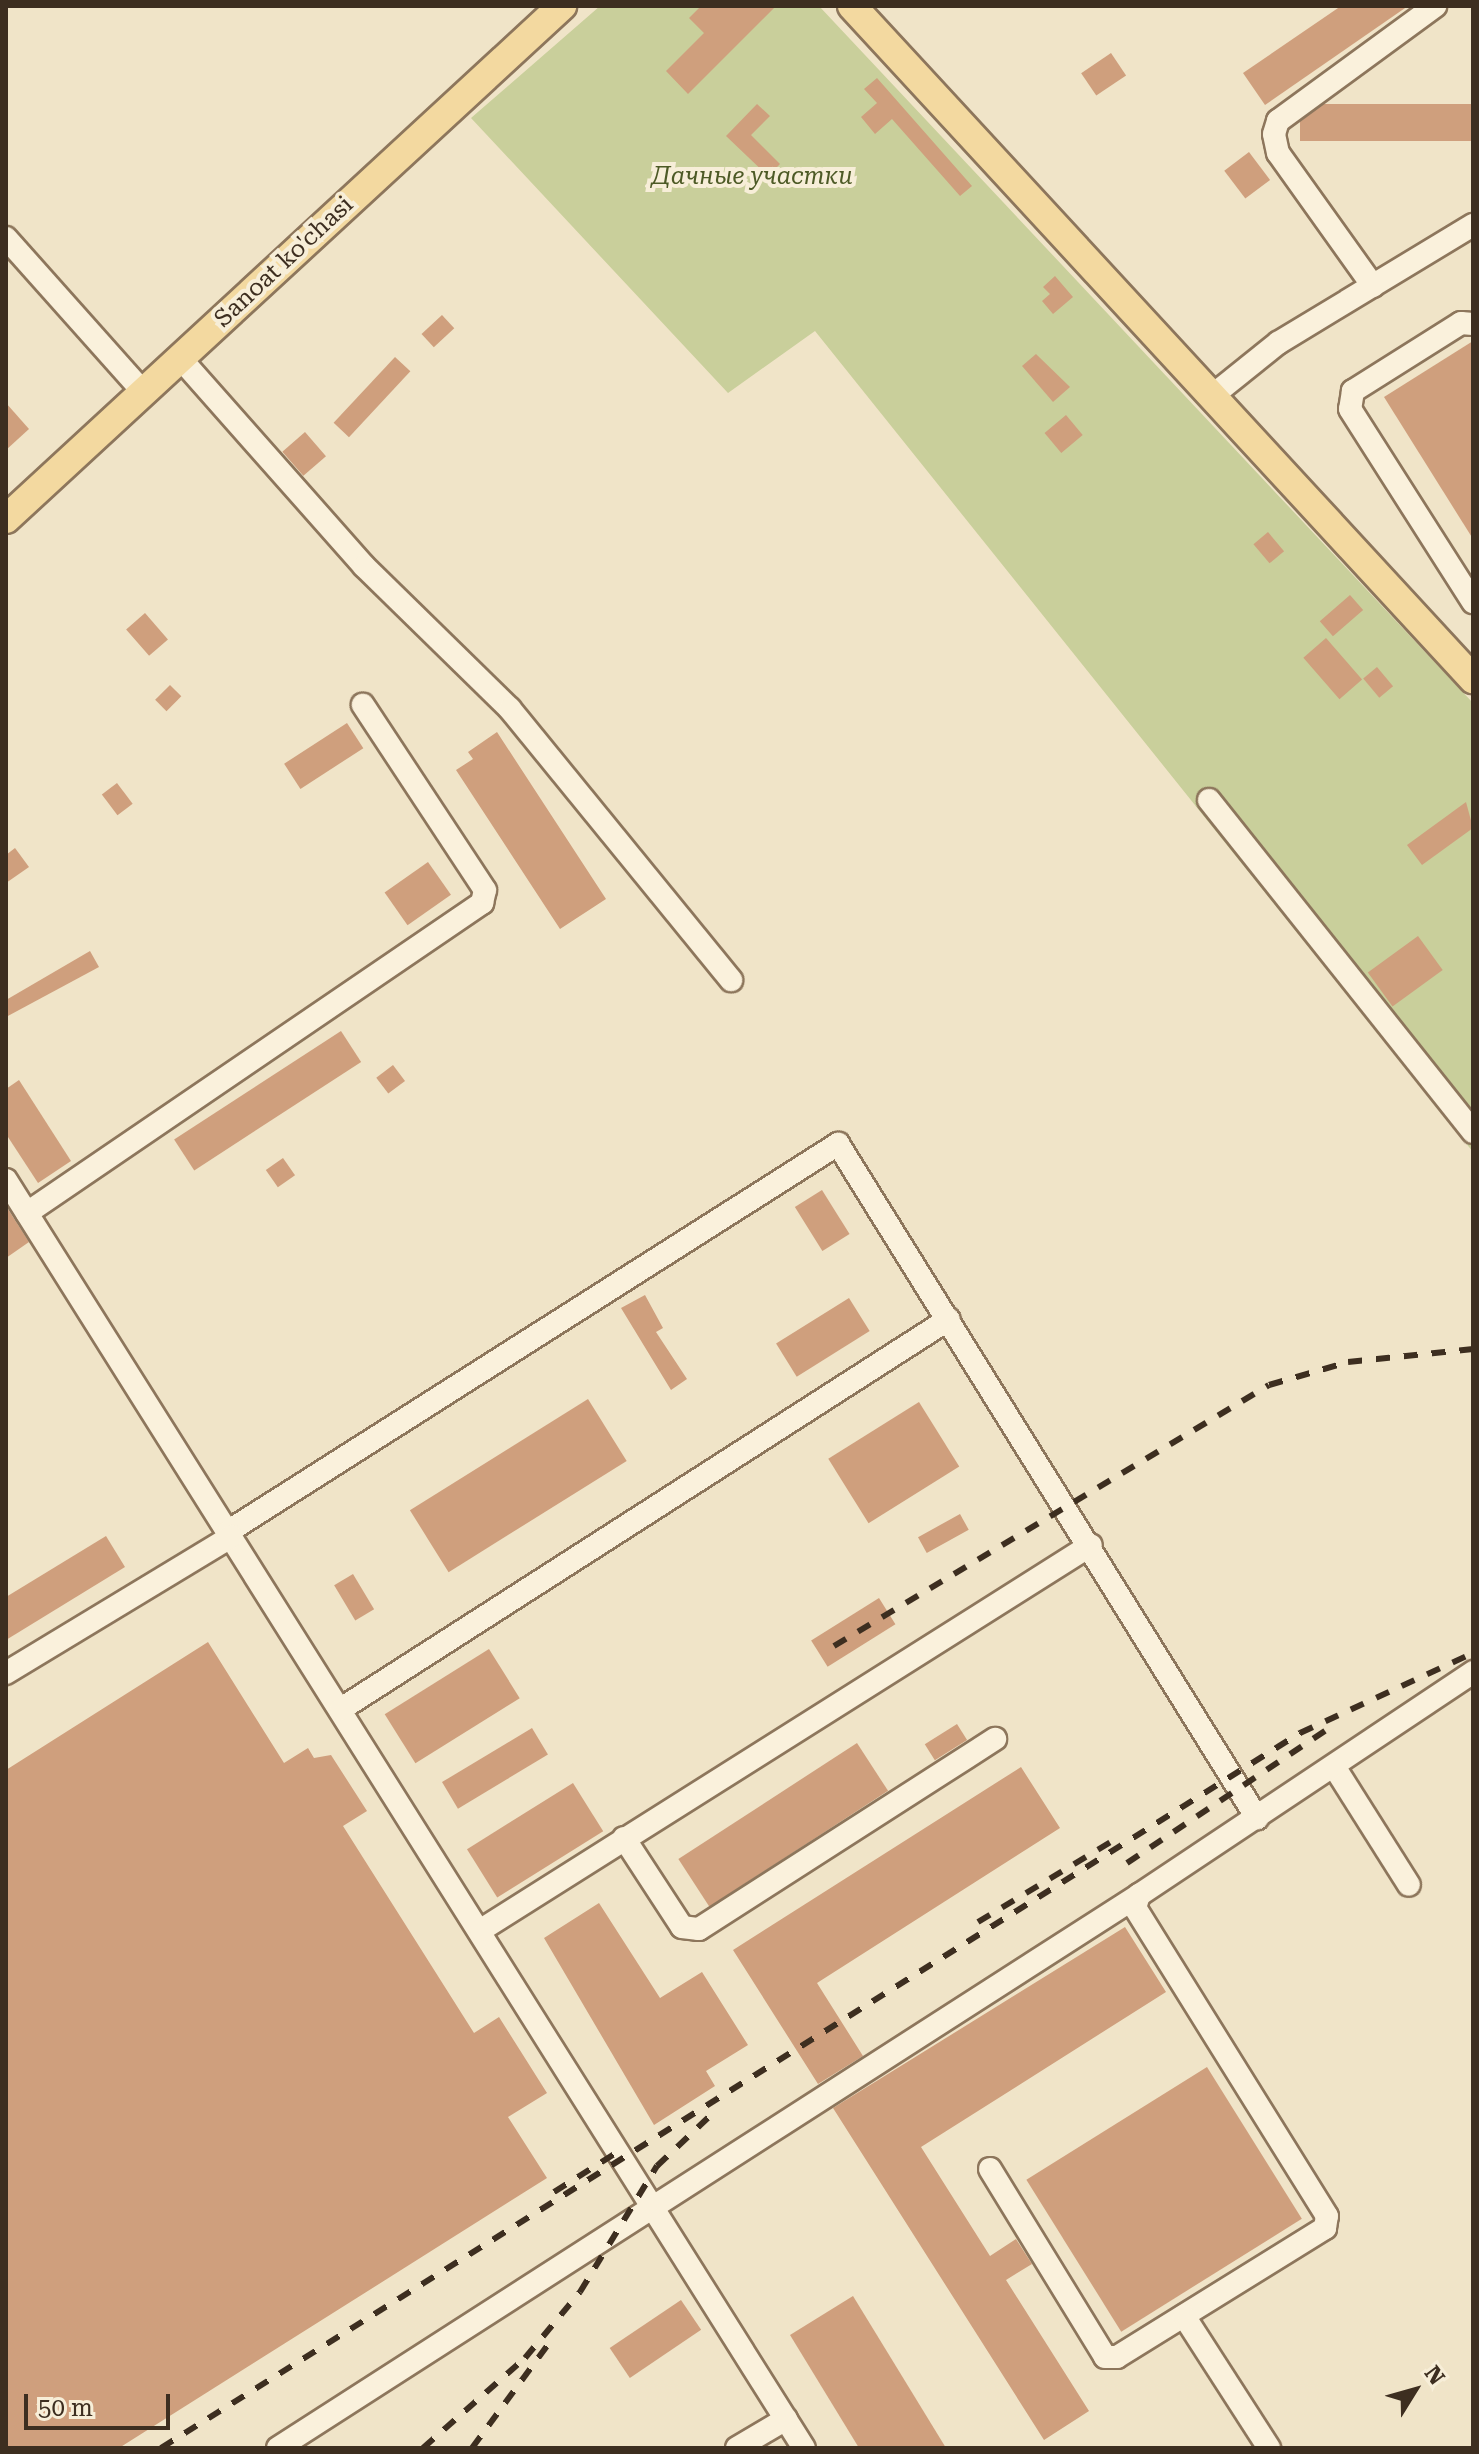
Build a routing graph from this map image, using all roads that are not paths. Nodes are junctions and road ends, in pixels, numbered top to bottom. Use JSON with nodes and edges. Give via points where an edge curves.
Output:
{"nodes":[{"id":1,"x":562,"y":6,"type":"edge"},
{"id":2,"x":852,"y":6,"type":"edge"},
{"id":3,"x":1435,"y":6,"type":"edge"},
{"id":4,"x":1473,"y":225,"type":"edge"},
{"id":5,"x":6,"y":238,"type":"edge"},
{"id":6,"x":1373,"y":286,"type":"junction"},
{"id":7,"x":1473,"y":324,"type":"edge"},
{"id":8,"x":180,"y":358,"type":"junction"},
{"id":9,"x":143,"y":392,"type":"junction"},
{"id":10,"x":1212,"y":396,"type":"junction"},
{"id":11,"x":6,"y":519,"type":"edge"},
{"id":12,"x":1473,"y":602,"type":"edge"},
{"id":13,"x":1473,"y":679,"type":"edge"},
{"id":14,"x":363,"y":705,"type":"dead end"},
{"id":15,"x":1209,"y":800,"type":"dead end"},
{"id":16,"x":731,"y":980,"type":"dead end"},
{"id":17,"x":1473,"y":1132,"type":"edge"},
{"id":18,"x":6,"y":1180,"type":"edge"},
{"id":19,"x":27,"y":1213,"type":"junction"},
{"id":20,"x":949,"y":1319,"type":"junction"},
{"id":21,"x":230,"y":1533,"type":"junction"},
{"id":22,"x":1091,"y":1545,"type":"junction"},
{"id":23,"x":1473,"y":1672,"type":"edge"},
{"id":24,"x":6,"y":1673,"type":"edge"},
{"id":25,"x":341,"y":1709,"type":"junction"},
{"id":26,"x":995,"y":1739,"type":"dead end"},
{"id":27,"x":1335,"y":1768,"type":"junction"},
{"id":28,"x":1257,"y":1818,"type":"junction"},
{"id":29,"x":624,"y":1838,"type":"junction"},
{"id":30,"x":1409,"y":1885,"type":"dead end"},
{"id":31,"x":1139,"y":1895,"type":"junction"},
{"id":32,"x":481,"y":1930,"type":"junction"},
{"id":33,"x":990,"y":2169,"type":"dead end"},
{"id":34,"x":653,"y":2206,"type":"junction"},
{"id":35,"x":1184,"y":2316,"type":"junction"},
{"id":36,"x":786,"y":2419,"type":"junction"},
{"id":37,"x":278,"y":2448,"type":"edge"},
{"id":38,"x":737,"y":2448,"type":"edge"},
{"id":39,"x":804,"y":2448,"type":"edge"},
{"id":40,"x":1269,"y":2448,"type":"edge"}],
"edges":[{"from":1,"to":8,"type":"main road","name":"Sanoat ko'chasi"},
{"from":2,"to":10,"type":"main road"},
{"from":3,"to":6,"type":"street","via":[[1278,121],[1274,134],[1278,153]]},
{"from":4,"to":6,"type":"street"},
{"from":5,"to":9,"type":"street"},
{"from":6,"to":10,"type":"street","via":[[1278,343]]},
{"from":7,"to":12,"type":"street","via":[[1461,323],[1353,391],[1350,409]]},
{"from":8,"to":9,"type":"main road","name":"Sanoat ko'chasi"},
{"from":8,"to":16,"type":"street","via":[[364,566],[510,709]]},
{"from":9,"to":11,"type":"main road","name":"Sanoat ko'chasi"},
{"from":10,"to":13,"type":"main road"},
{"from":14,"to":19,"type":"street","via":[[485,890],[482,903]]},
{"from":15,"to":17,"type":"street"},
{"from":18,"to":19,"type":"street"},
{"from":19,"to":21,"type":"street"},
{"from":20,"to":21,"type":"street","via":[[838,1144]]},
{"from":20,"to":22,"type":"street"},
{"from":20,"to":25,"type":"street"},
{"from":21,"to":24,"type":"street"},
{"from":21,"to":25,"type":"street"},
{"from":22,"to":28,"type":"street"},
{"from":22,"to":29,"type":"street"},
{"from":23,"to":27,"type":"street"},
{"from":25,"to":32,"type":"street"},
{"from":26,"to":29,"type":"street","via":[[699,1929],[682,1927]]},
{"from":27,"to":28,"type":"street"},
{"from":27,"to":30,"type":"street"},
{"from":28,"to":31,"type":"street"},
{"from":29,"to":32,"type":"street"},
{"from":31,"to":34,"type":"street"},
{"from":31,"to":35,"type":"street","via":[[1135,1908],[1327,2216],[1325,2228]]},
{"from":32,"to":34,"type":"street"},
{"from":33,"to":35,"type":"street","via":[[1105,2357]]},
{"from":34,"to":36,"type":"street"},
{"from":34,"to":37,"type":"street"},
{"from":35,"to":40,"type":"street"},
{"from":36,"to":38,"type":"street"},
{"from":36,"to":39,"type":"street"}]}
